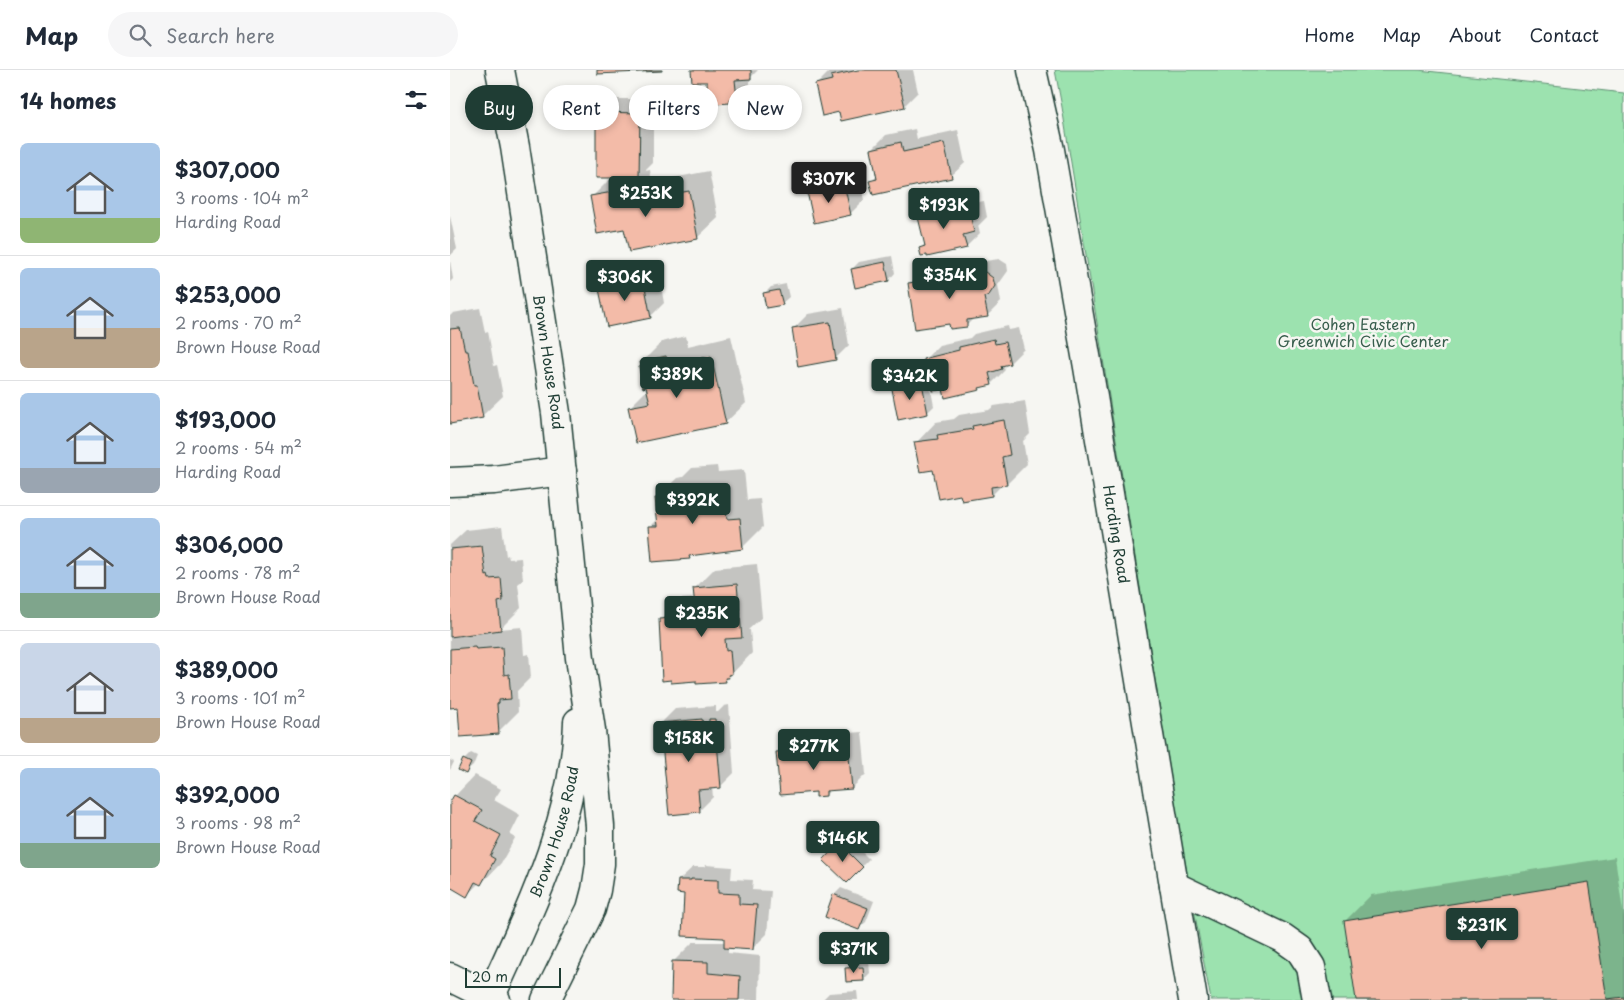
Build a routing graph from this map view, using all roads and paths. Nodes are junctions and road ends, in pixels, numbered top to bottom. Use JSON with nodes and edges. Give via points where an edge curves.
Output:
{"nodes":[{"id":1,"x":500,"y":70,"type":"edge"},
{"id":2,"x":1032,"y":70,"type":"edge"},
{"id":3,"x":562,"y":471,"type":"junction"},
{"id":4,"x":450,"y":482,"type":"edge"},
{"id":5,"x":580,"y":658,"type":"junction"},
{"id":6,"x":1174,"y":886,"type":"junction"},
{"id":7,"x":450,"y":977,"type":"edge"},
{"id":8,"x":492,"y":999,"type":"edge"},
{"id":9,"x":546,"y":1000,"type":"edge"},
{"id":10,"x":1193,"y":1000,"type":"edge"},
{"id":11,"x":1317,"y":1000,"type":"edge"}],
"edges":[{"from":1,"to":3,"type":"street","name":"Brown House Road","via":[[546,347]]},
{"from":2,"to":6,"type":"street","name":"Harding Road","via":[[1050,150],[1088,367]]},
{"from":3,"to":4,"type":"street"},
{"from":3,"to":5,"type":"street","name":"Brown House Road"},
{"from":5,"to":8,"type":"street","name":"Brown House Road","via":[[578,733],[570,792],[552,852]]},
{"from":5,"to":9,"type":"street","name":"Brown House Road","via":[[591,730],[600,826],[600,864],[591,909]]},
{"from":6,"to":10,"type":"street","name":"Harding Road"},
{"from":6,"to":11,"type":"street","via":[[1283,938],[1300,950],[1311,967]]},
{"from":7,"to":8,"type":"street"}]}
